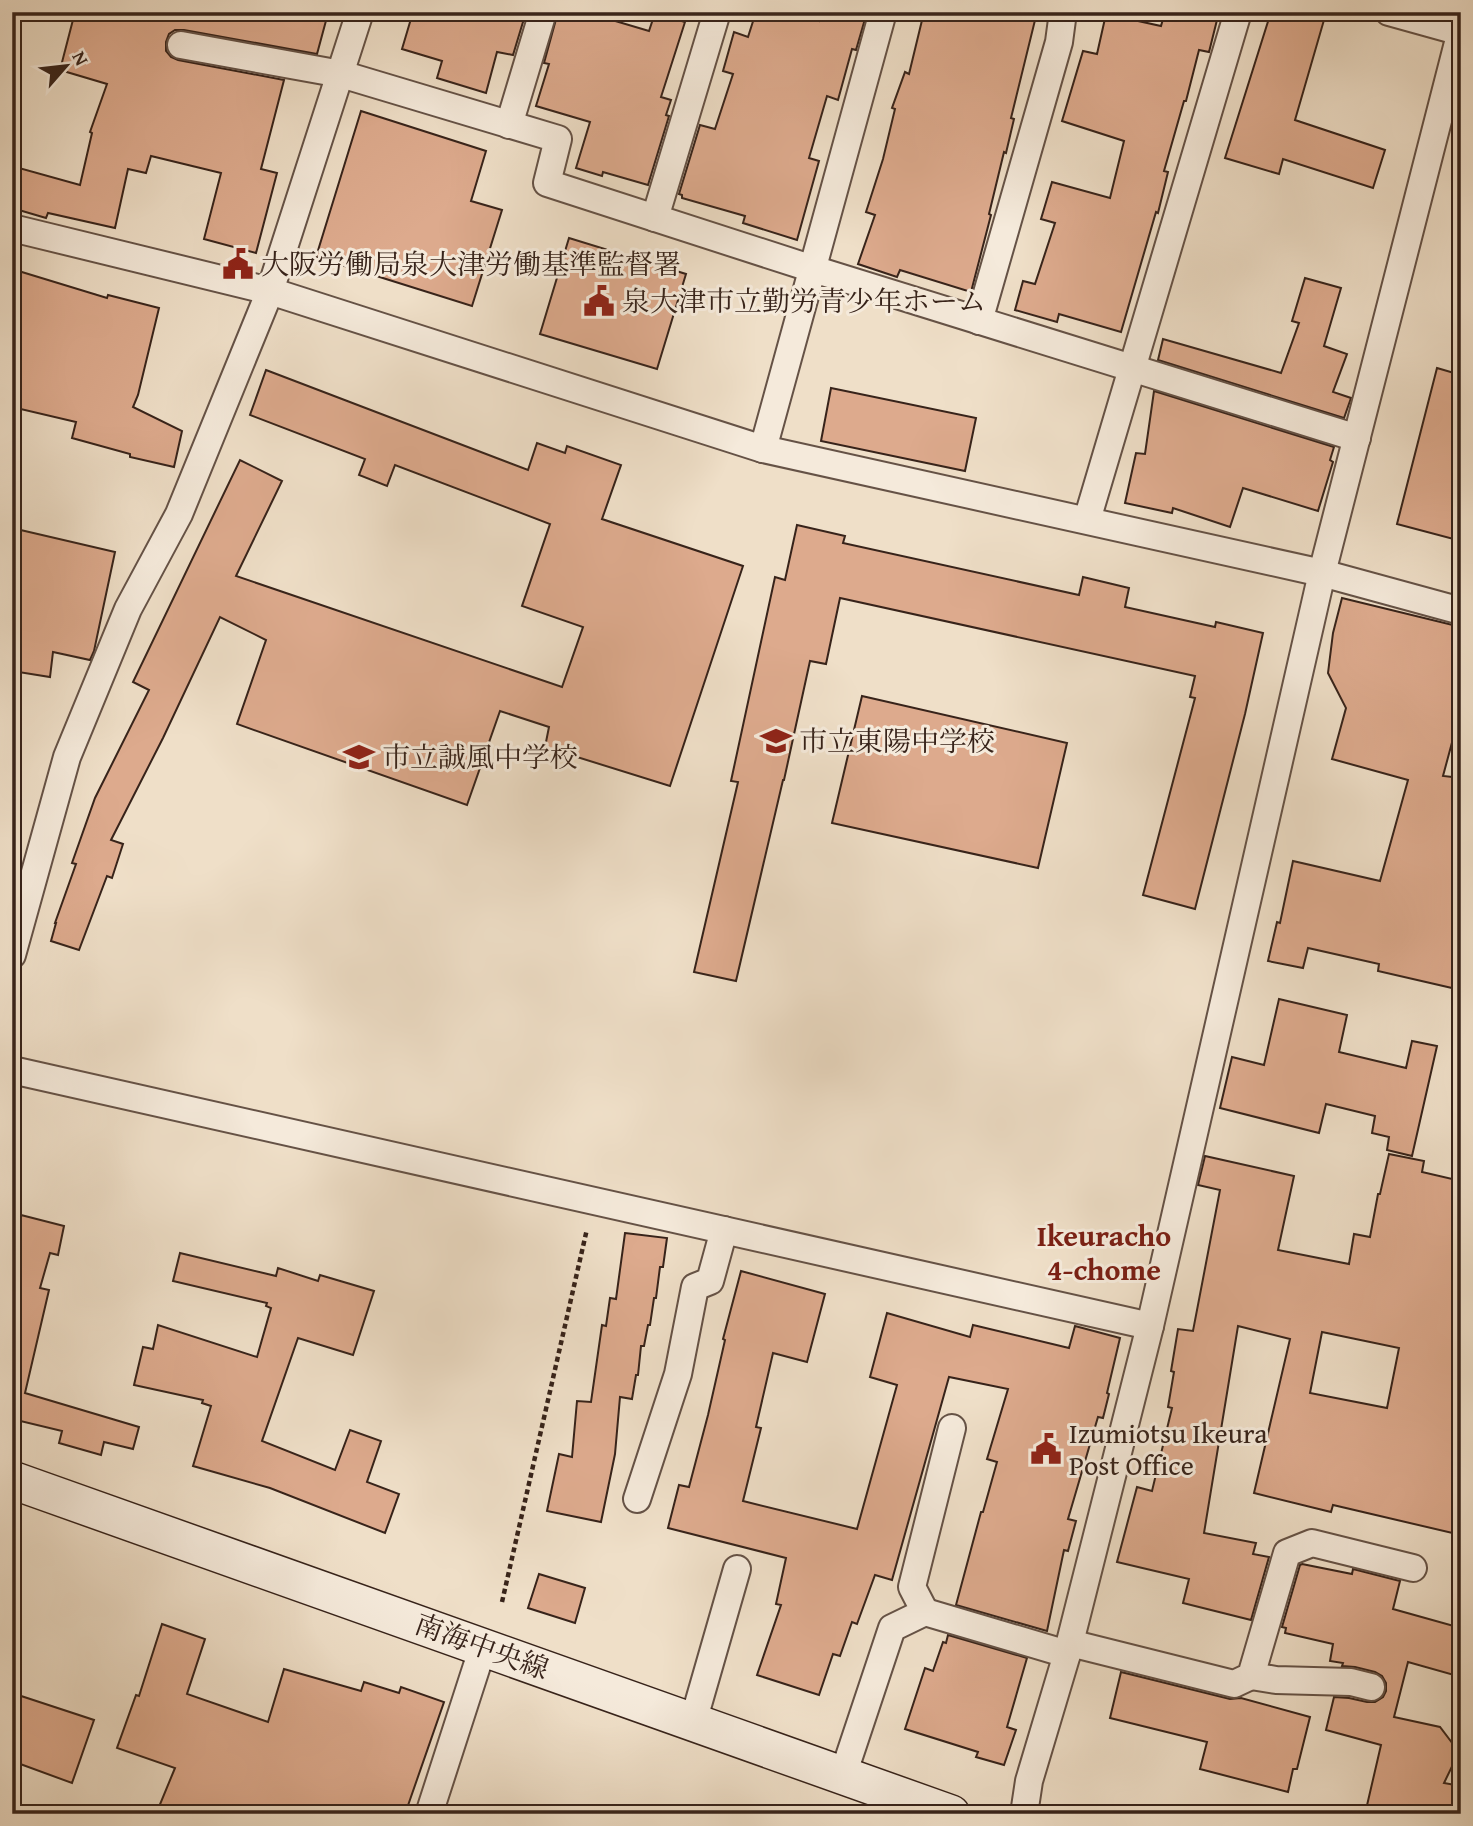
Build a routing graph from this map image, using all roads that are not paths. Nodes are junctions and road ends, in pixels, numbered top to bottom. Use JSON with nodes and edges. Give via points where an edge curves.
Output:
{"nodes":[{"id":1,"x":360,"y":12,"type":"edge"},
{"id":2,"x":543,"y":12,"type":"edge"},
{"id":3,"x":717,"y":12,"type":"edge"},
{"id":4,"x":883,"y":12,"type":"edge"},
{"id":5,"x":1063,"y":12,"type":"edge"},
{"id":6,"x":1238,"y":12,"type":"edge"},
{"id":7,"x":1389,"y":12,"type":"edge"},
{"id":8,"x":1461,"y":32,"type":"edge"},
{"id":9,"x":181,"y":46,"type":"dead end"},
{"id":10,"x":341,"y":74,"type":"junction"},
{"id":11,"x":509,"y":125,"type":"junction"},
{"id":12,"x":655,"y":218,"type":"junction"},
{"id":13,"x":12,"y":228,"type":"edge"},
{"id":14,"x":813,"y":269,"type":"junction"},
{"id":15,"x":270,"y":291,"type":"junction"},
{"id":16,"x":979,"y":321,"type":"junction"},
{"id":17,"x":1133,"y":369,"type":"junction"},
{"id":18,"x":1357,"y":438,"type":"junction"},
{"id":19,"x":762,"y":449,"type":"junction"},
{"id":20,"x":1087,"y":520,"type":"junction"},
{"id":21,"x":1322,"y":573,"type":"junction"},
{"id":22,"x":1461,"y":611,"type":"edge"},
{"id":23,"x":12,"y":955,"type":"edge"},
{"id":24,"x":12,"y":1070,"type":"edge"},
{"id":25,"x":724,"y":1230,"type":"junction"},
{"id":26,"x":1150,"y":1326,"type":"junction"},
{"id":27,"x":952,"y":1428,"type":"dead end"},
{"id":28,"x":12,"y":1480,"type":"edge"},
{"id":29,"x":637,"y":1499,"type":"dead end"},
{"id":30,"x":1413,"y":1567,"type":"dead end"},
{"id":31,"x":737,"y":1569,"type":"dead end"},
{"id":32,"x":925,"y":1612,"type":"junction"},
{"id":33,"x":483,"y":1647,"type":"junction"},
{"id":34,"x":1069,"y":1648,"type":"junction"},
{"id":35,"x":1251,"y":1676,"type":"junction"},
{"id":36,"x":1371,"y":1687,"type":"dead end"},
{"id":37,"x":694,"y":1722,"type":"junction"},
{"id":38,"x":843,"y":1775,"type":"junction"},
{"id":39,"x":429,"y":1814,"type":"edge"},
{"id":40,"x":951,"y":1814,"type":"edge"},
{"id":41,"x":1024,"y":1814,"type":"edge"}],
"edges":[{"from":1,"to":10,"type":"street"},
{"from":2,"to":11,"type":"street"},
{"from":3,"to":12,"type":"street"},
{"from":4,"to":14,"type":"street"},
{"from":5,"to":16,"type":"street","via":[[1059,42]]},
{"from":6,"to":17,"type":"street"},
{"from":7,"to":8,"type":"street"},
{"from":8,"to":18,"type":"street"},
{"from":9,"to":10,"type":"street"},
{"from":10,"to":11,"type":"street"},
{"from":10,"to":15,"type":"street"},
{"from":11,"to":12,"type":"street","via":[[558,139],[547,183]]},
{"from":12,"to":14,"type":"street"},
{"from":13,"to":15,"type":"street"},
{"from":14,"to":16,"type":"street"},
{"from":14,"to":19,"type":"street"},
{"from":15,"to":19,"type":"street"},
{"from":15,"to":23,"type":"street","via":[[179,514],[128,609],[67,757]]},
{"from":16,"to":17,"type":"street"},
{"from":17,"to":18,"type":"street"},
{"from":17,"to":20,"type":"street"},
{"from":18,"to":21,"type":"street"},
{"from":19,"to":20,"type":"street"},
{"from":20,"to":21,"type":"street"},
{"from":21,"to":22,"type":"street"},
{"from":21,"to":26,"type":"street"},
{"from":24,"to":25,"type":"street"},
{"from":25,"to":26,"type":"street"},
{"from":25,"to":29,"type":"street","via":[[710,1280],[695,1287],[678,1374]]},
{"from":26,"to":34,"type":"street"},
{"from":27,"to":32,"type":"street","via":[[912,1587]]},
{"from":28,"to":33,"type":"street","name":"南海中央線"},
{"from":30,"to":35,"type":"street","via":[[1312,1543],[1287,1553]]},
{"from":31,"to":37,"type":"street"},
{"from":32,"to":34,"type":"street"},
{"from":32,"to":38,"type":"street","via":[[892,1628]]},
{"from":33,"to":37,"type":"street","name":"南海中央線"},
{"from":33,"to":39,"type":"street"},
{"from":34,"to":35,"type":"street","via":[[1234,1684]]},
{"from":34,"to":41,"type":"street"},
{"from":35,"to":36,"type":"street"},
{"from":37,"to":38,"type":"street","name":"南海中央線"},
{"from":38,"to":40,"type":"street","name":"南海中央線"}]}
